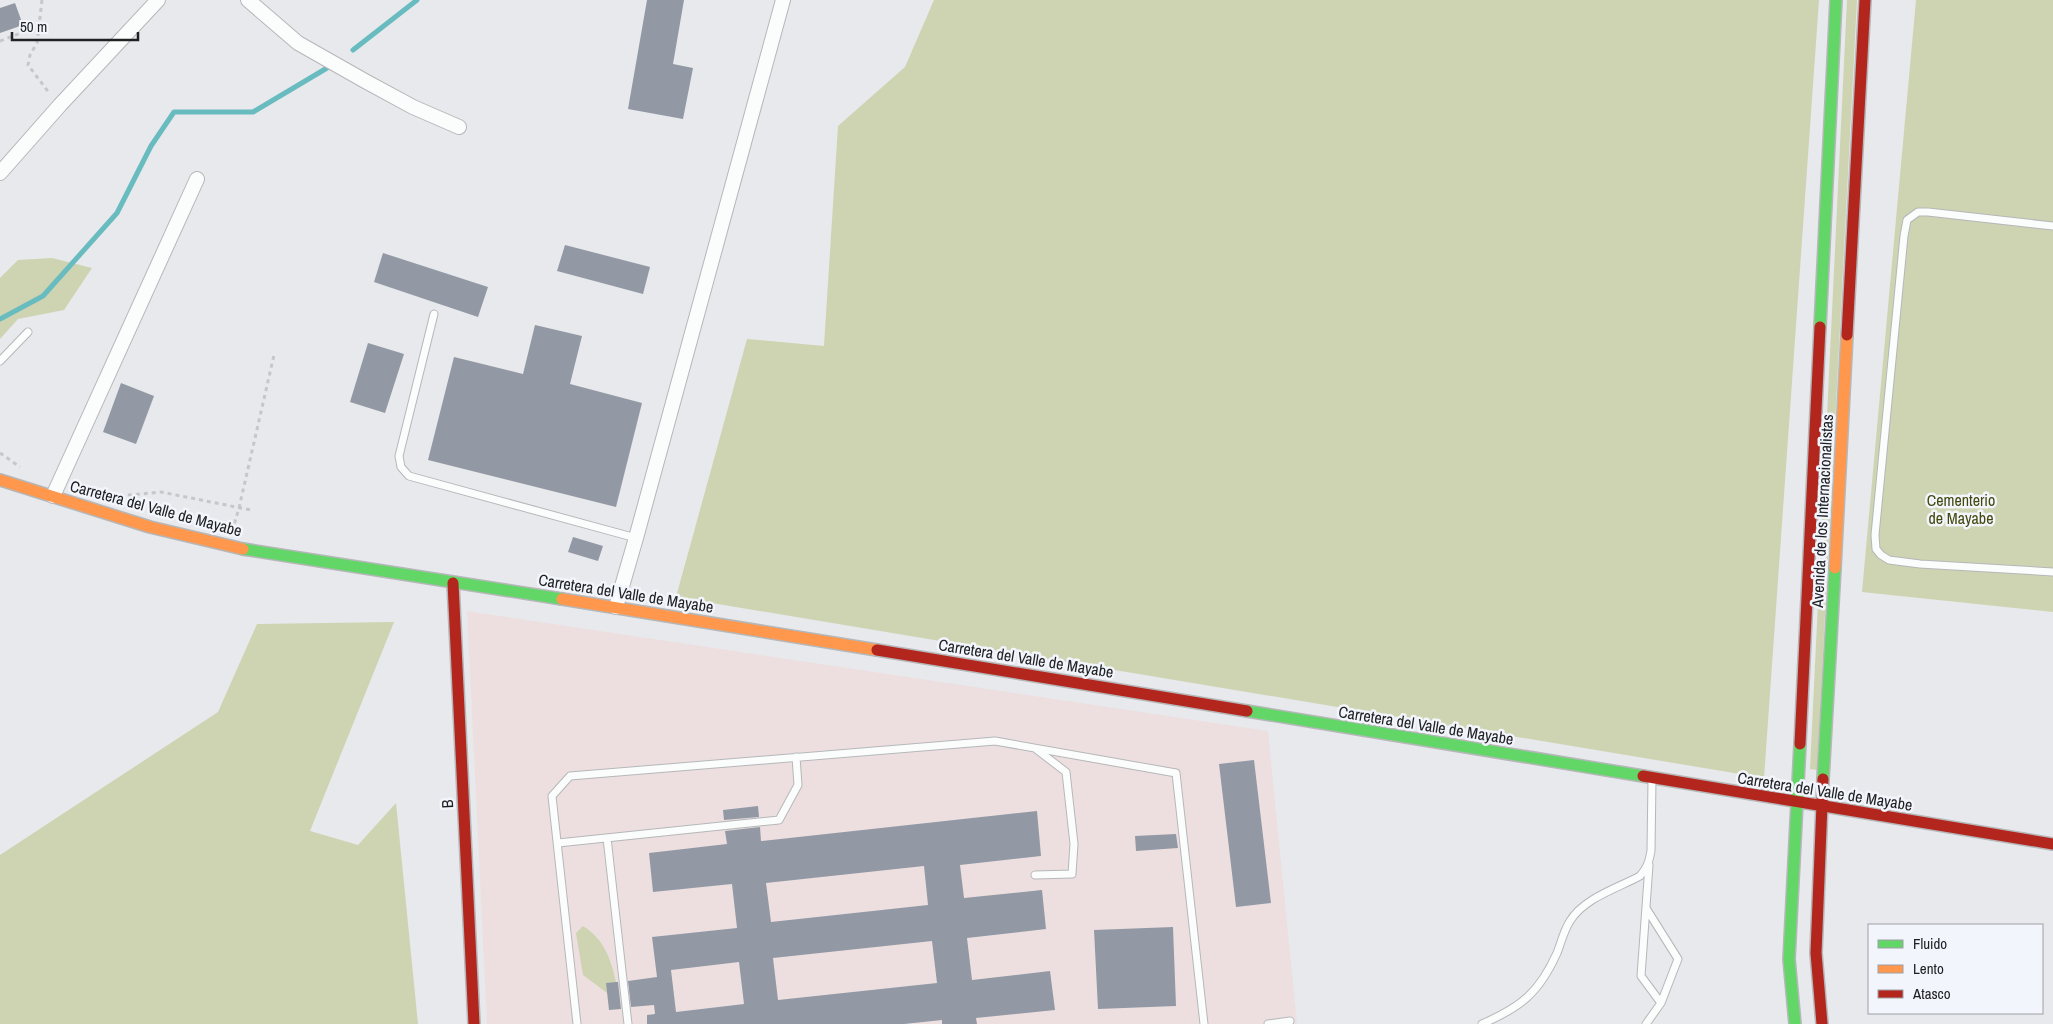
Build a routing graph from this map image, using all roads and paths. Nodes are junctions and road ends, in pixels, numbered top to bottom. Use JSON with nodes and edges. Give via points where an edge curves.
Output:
{"nodes":[{"id":1,"x":42,"y":0,"type":"edge"},
{"id":2,"x":158,"y":0,"type":"edge"},
{"id":3,"x":248,"y":0,"type":"edge"},
{"id":4,"x":783,"y":0,"type":"edge"},
{"id":5,"x":1836,"y":0,"type":"edge"},
{"id":6,"x":1865,"y":0,"type":"edge"},
{"id":7,"x":39,"y":26,"type":"junction"},
{"id":8,"x":0,"y":41,"type":"edge"},
{"id":9,"x":60,"y":106,"type":"junction"},
{"id":10,"x":459,"y":127,"type":"dead end"},
{"id":11,"x":0,"y":173,"type":"edge"},
{"id":12,"x":197,"y":179,"type":"dead end"},
{"id":13,"x":2053,"y":226,"type":"edge"},
{"id":14,"x":434,"y":314,"type":"dead end"},
{"id":15,"x":28,"y":332,"type":"dead end"},
{"id":16,"x":274,"y":355,"type":"dead end"},
{"id":17,"x":0,"y":361,"type":"edge"},
{"id":18,"x":0,"y":454,"type":"edge"},
{"id":19,"x":27,"y":468,"type":"dead end"},
{"id":20,"x":61,"y":478,"type":"junction"},
{"id":21,"x":0,"y":480,"type":"edge"},
{"id":22,"x":53,"y":496,"type":"junction"},
{"id":23,"x":239,"y":508,"type":"junction"},
{"id":24,"x":252,"y":510,"type":"dead end"},
{"id":25,"x":636,"y":538,"type":"junction"},
{"id":26,"x":227,"y":546,"type":"junction"},
{"id":27,"x":2053,"y":572,"type":"edge"},
{"id":28,"x":453,"y":583,"type":"junction"},
{"id":29,"x":616,"y":607,"type":"junction"},
{"id":30,"x":1034,"y":748,"type":"junction"},
{"id":31,"x":796,"y":757,"type":"junction"},
{"id":32,"x":1652,"y":779,"type":"junction"},
{"id":33,"x":1795,"y":802,"type":"junction"},
{"id":34,"x":1822,"y":807,"type":"junction"},
{"id":35,"x":608,"y":838,"type":"junction"},
{"id":36,"x":558,"y":843,"type":"junction"},
{"id":37,"x":2053,"y":844,"type":"edge"},
{"id":38,"x":1649,"y":862,"type":"junction"},
{"id":39,"x":1035,"y":875,"type":"dead end"},
{"id":40,"x":1646,"y":908,"type":"junction"},
{"id":41,"x":1661,"y":1003,"type":"junction"},
{"id":42,"x":1290,"y":1021,"type":"dead end"},
{"id":43,"x":474,"y":1024,"type":"edge"},
{"id":44,"x":577,"y":1024,"type":"edge"},
{"id":45,"x":628,"y":1024,"type":"edge"},
{"id":46,"x":1204,"y":1024,"type":"edge"},
{"id":47,"x":1268,"y":1024,"type":"edge"},
{"id":48,"x":1482,"y":1024,"type":"edge"},
{"id":49,"x":1646,"y":1024,"type":"edge"},
{"id":50,"x":1795,"y":1024,"type":"edge"},
{"id":51,"x":1822,"y":1024,"type":"edge"}],
"edges":[{"from":1,"to":7,"type":"path"},
{"from":2,"to":9,"type":"street"},
{"from":3,"to":10,"type":"street","via":[[298,42],[405,102]]},
{"from":4,"to":25,"type":"street"},
{"from":5,"to":33,"type":"main road","name":"Avenida de los Internacionalistas"},
{"from":6,"to":34,"type":"main road","name":"Avenida de los Internacionalistas"},
{"from":7,"to":8,"type":"path"},
{"from":7,"to":9,"type":"path","via":[[28,65]]},
{"from":9,"to":11,"type":"street"},
{"from":12,"to":20,"type":"street"},
{"from":13,"to":27,"type":"lane","via":[[1928,212],[1918,212],[1907,220],[1875,543],[1880,555],[1890,560]]},
{"from":14,"to":25,"type":"lane","via":[[399,456],[405,472],[409,476]]},
{"from":15,"to":17,"type":"lane"},
{"from":16,"to":23,"type":"path"},
{"from":18,"to":19,"type":"path"},
{"from":20,"to":22,"type":"street"},
{"from":20,"to":23,"type":"path","via":[[120,496],[161,492]]},
{"from":21,"to":22,"type":"main road","name":"Carretera del Valle de Mayabe"},
{"from":22,"to":26,"type":"main road","name":"Carretera del Valle de Mayabe","via":[[150,527]]},
{"from":23,"to":24,"type":"path"},
{"from":23,"to":26,"type":"path"},
{"from":25,"to":29,"type":"street"},
{"from":26,"to":28,"type":"main road","name":"Carretera del Valle de Mayabe"},
{"from":28,"to":29,"type":"main road","name":"Carretera del Valle de Mayabe"},
{"from":28,"to":43,"type":"main road","name":"B"},
{"from":29,"to":32,"type":"main road","name":"Carretera del Valle de Mayabe"},
{"from":30,"to":31,"type":"lane","via":[[995,741]]},
{"from":30,"to":39,"type":"lane","via":[[1066,772],[1074,844],[1072,874]]},
{"from":30,"to":46,"type":"lane","via":[[1176,773]]},
{"from":31,"to":35,"type":"lane","via":[[798,785],[779,820]]},
{"from":31,"to":36,"type":"lane","via":[[570,776],[552,796]]},
{"from":32,"to":33,"type":"main road","name":"Carretera del Valle de Mayabe"},
{"from":32,"to":38,"type":"lane"},
{"from":33,"to":34,"type":"main road","name":"Carretera del Valle de Mayabe"},
{"from":33,"to":50,"type":"main road","name":"Avenida de los Internacionalistas","via":[[1789,959]]},
{"from":34,"to":37,"type":"main road","name":"Carretera del Valle de Mayabe"},
{"from":34,"to":51,"type":"main road","name":"Avenida de los Internacionalistas","via":[[1816,953]]},
{"from":35,"to":36,"type":"lane"},
{"from":35,"to":45,"type":"lane"},
{"from":36,"to":44,"type":"lane"},
{"from":38,"to":40,"type":"lane"},
{"from":38,"to":48,"type":"lane","via":[[1640,876],[1584,907],[1570,921],[1547,976],[1536,990],[1520,1004]]},
{"from":40,"to":41,"type":"lane","via":[[1641,976]]},
{"from":40,"to":41,"type":"lane","via":[[1678,958]]},
{"from":41,"to":49,"type":"lane"},
{"from":42,"to":47,"type":"lane"}]}
